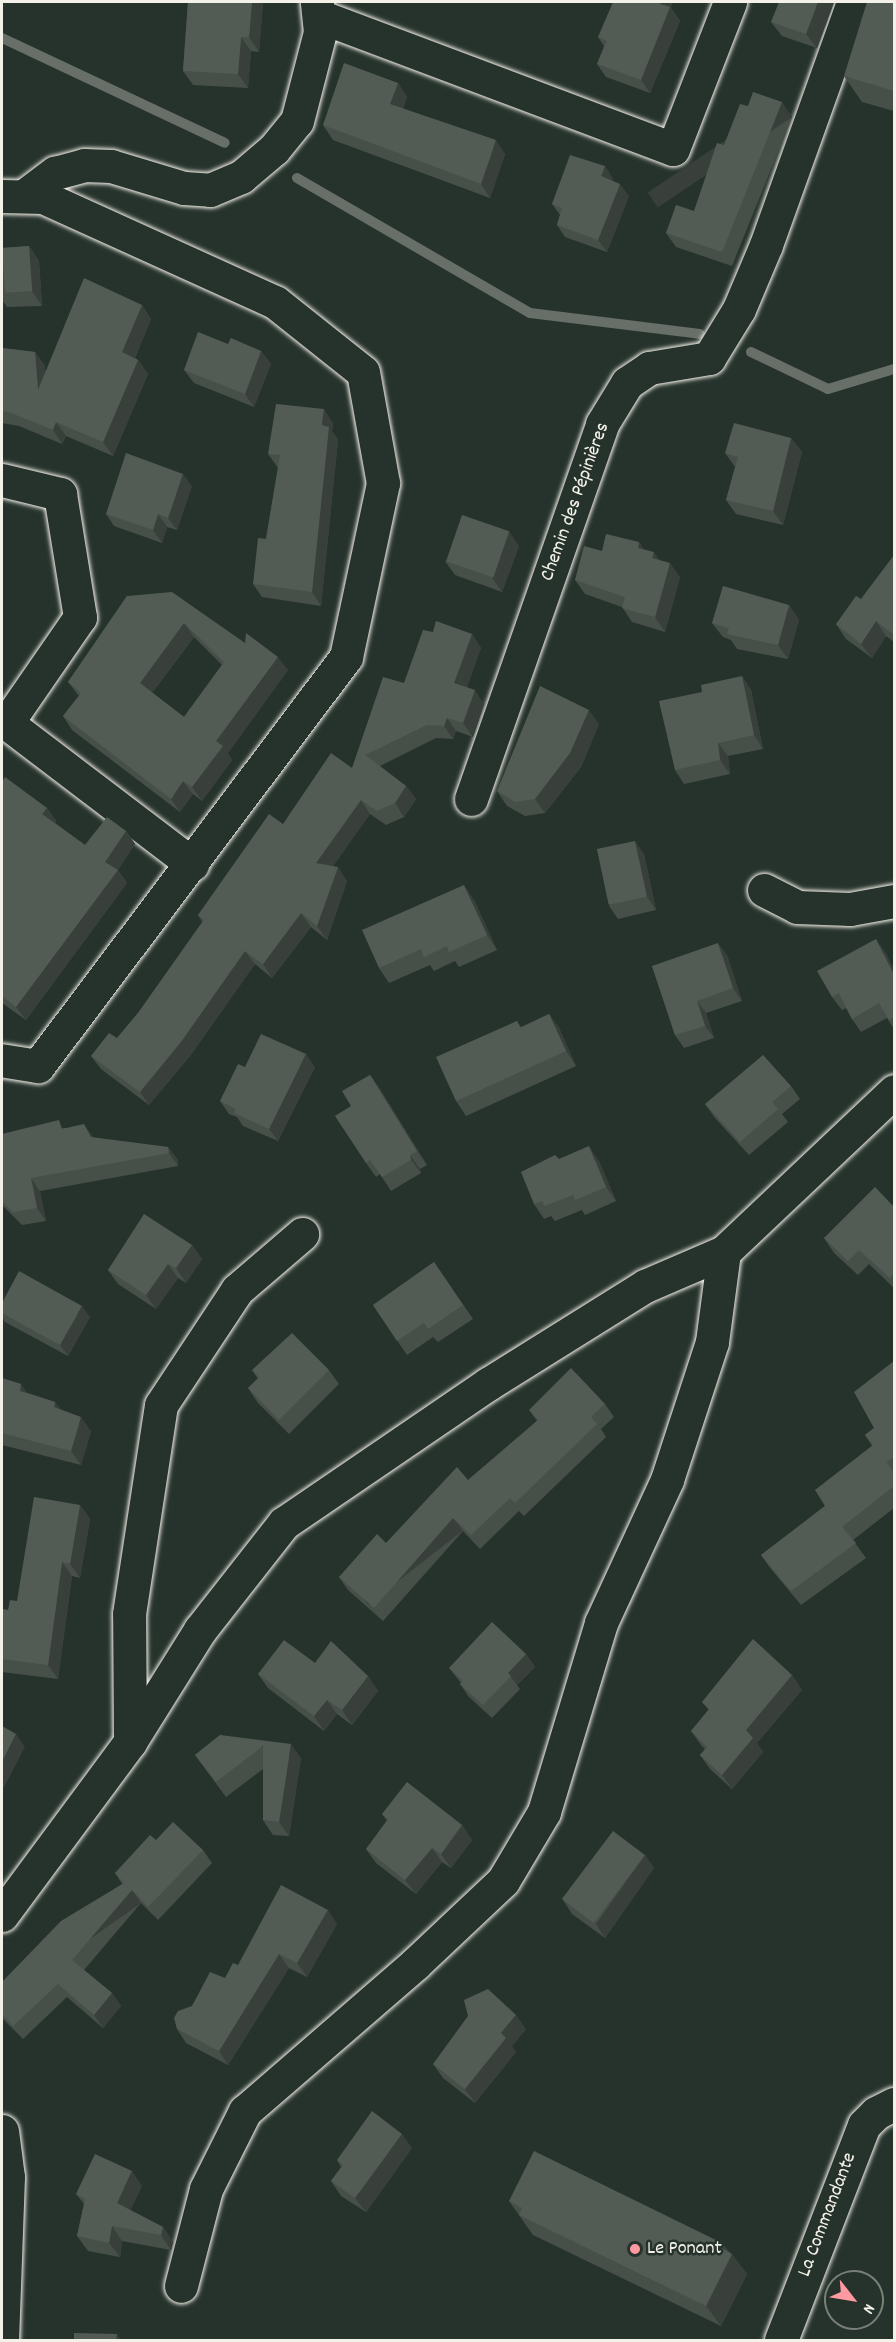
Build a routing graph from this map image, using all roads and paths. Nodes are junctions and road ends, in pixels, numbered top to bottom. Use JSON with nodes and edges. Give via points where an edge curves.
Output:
{"nodes":[{"id":1,"x":730,"y":2,"type":"edge"},
{"id":2,"x":853,"y":2,"type":"edge"},
{"id":3,"x":318,"y":9,"type":"edge"},
{"id":4,"x":13,"y":196,"type":"edge"},
{"id":5,"x":2,"y":480,"type":"edge"},
{"id":6,"x":4,"y":720,"type":"edge"},
{"id":7,"x":471,"y":799,"type":"dead end"},
{"id":8,"x":192,"y":864,"type":"junction"},
{"id":9,"x":764,"y":890,"type":"dead end"},
{"id":10,"x":894,"y":901,"type":"edge"},
{"id":11,"x":2,"y":1060,"type":"edge"},
{"id":12,"x":894,"y":1091,"type":"edge"},
{"id":13,"x":302,"y":1234,"type":"dead end"},
{"id":14,"x":724,"y":1252,"type":"junction"},
{"id":15,"x":129,"y":1742,"type":"junction"},
{"id":16,"x":2,"y":1914,"type":"edge"},
{"id":17,"x":894,"y":2104,"type":"edge"},
{"id":18,"x":2,"y":2131,"type":"edge"},
{"id":19,"x":181,"y":2286,"type":"dead end"},
{"id":20,"x":2,"y":2340,"type":"edge"},
{"id":21,"x":781,"y":2340,"type":"edge"}],
"edges":[{"from":1,"to":3,"type":"street","via":[[673,149]]},
{"from":2,"to":7,"type":"street","name":"Chemin des Pépinières","via":[[766,245],[739,309],[709,358],[649,368],[627,383],[602,424]]},
{"from":3,"to":4,"type":"street","via":[[320,32],[297,121],[241,177],[210,190],[184,188],[111,166],[84,165],[55,173]]},
{"from":4,"to":8,"type":"street","via":[[43,197],[275,302],[363,372],[382,483],[346,657]]},
{"from":5,"to":6,"type":"street","via":[[60,494],[80,617]]},
{"from":6,"to":8,"type":"street"},
{"from":8,"to":11,"type":"street","via":[[38,1066]]},
{"from":9,"to":10,"type":"street","via":[[797,907],[850,909]]},
{"from":12,"to":14,"type":"street"},
{"from":13,"to":15,"type":"street","via":[[237,1290],[161,1405],[129,1614]]},
{"from":14,"to":15,"type":"street","via":[[645,1286],[488,1384],[284,1522],[200,1630]]},
{"from":14,"to":19,"type":"street","via":[[712,1342],[667,1480],[601,1623],[544,1812],[503,1881],[415,1964],[246,2111],[206,2189]]},
{"from":15,"to":16,"type":"street"},
{"from":17,"to":21,"type":"street","name":"La Commandante","via":[[864,2125]]},
{"from":18,"to":20,"type":"street","via":[[8,2177]]}]}
